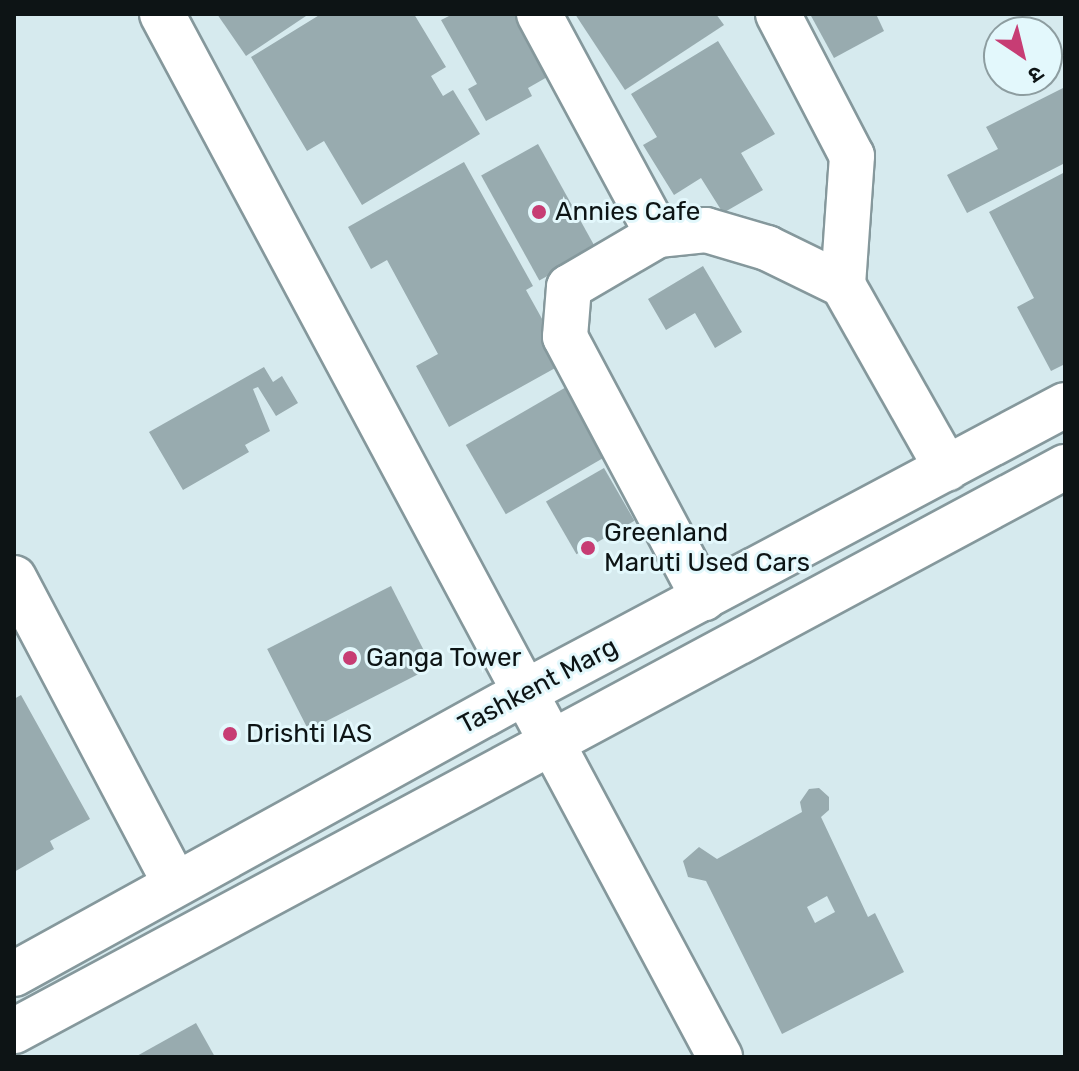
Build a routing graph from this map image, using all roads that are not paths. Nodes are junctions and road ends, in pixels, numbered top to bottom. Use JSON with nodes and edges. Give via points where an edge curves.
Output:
{"nodes":[{"id":1,"x":162,"y":14,"type":"edge"},
{"id":2,"x":539,"y":14,"type":"edge"},
{"id":3,"x":778,"y":14,"type":"edge"},
{"id":4,"x":658,"y":235,"type":"junction"},
{"id":5,"x":843,"y":285,"type":"junction"},
{"id":6,"x":1065,"y":405,"type":"edge"},
{"id":7,"x":1065,"y":467,"type":"edge"},
{"id":8,"x":947,"y":469,"type":"junction"},
{"id":9,"x":14,"y":578,"type":"edge"},
{"id":10,"x":704,"y":598,"type":"junction"},
{"id":11,"x":527,"y":691,"type":"junction"},
{"id":12,"x":553,"y":741,"type":"junction"},
{"id":13,"x":175,"y":883,"type":"junction"},
{"id":14,"x":14,"y":974,"type":"edge"},
{"id":15,"x":14,"y":1031,"type":"edge"},
{"id":16,"x":14,"y":1050,"type":"edge"},
{"id":17,"x":18,"y":1057,"type":"edge"},
{"id":18,"x":720,"y":1057,"type":"edge"}],
"edges":[{"from":1,"to":11,"type":"street"},
{"from":2,"to":4,"type":"street"},
{"from":3,"to":5,"type":"street","via":[[852,156]]},
{"from":4,"to":5,"type":"street","via":[[706,230],[767,248]]},
{"from":4,"to":10,"type":"street","via":[[569,287],[565,337]]},
{"from":5,"to":8,"type":"street"},
{"from":6,"to":8,"type":"street","name":"Tashkent Marg"},
{"from":7,"to":12,"type":"street"},
{"from":8,"to":10,"type":"street","name":"Tashkent Marg"},
{"from":9,"to":13,"type":"street"},
{"from":10,"to":11,"type":"street","name":"Tashkent Marg"},
{"from":11,"to":12,"type":"street"},
{"from":11,"to":13,"type":"street","name":"Tashkent Marg"},
{"from":12,"to":15,"type":"street"},
{"from":12,"to":18,"type":"street"},
{"from":13,"to":14,"type":"street","name":"Tashkent Marg"},
{"from":16,"to":17,"type":"street"}]}
